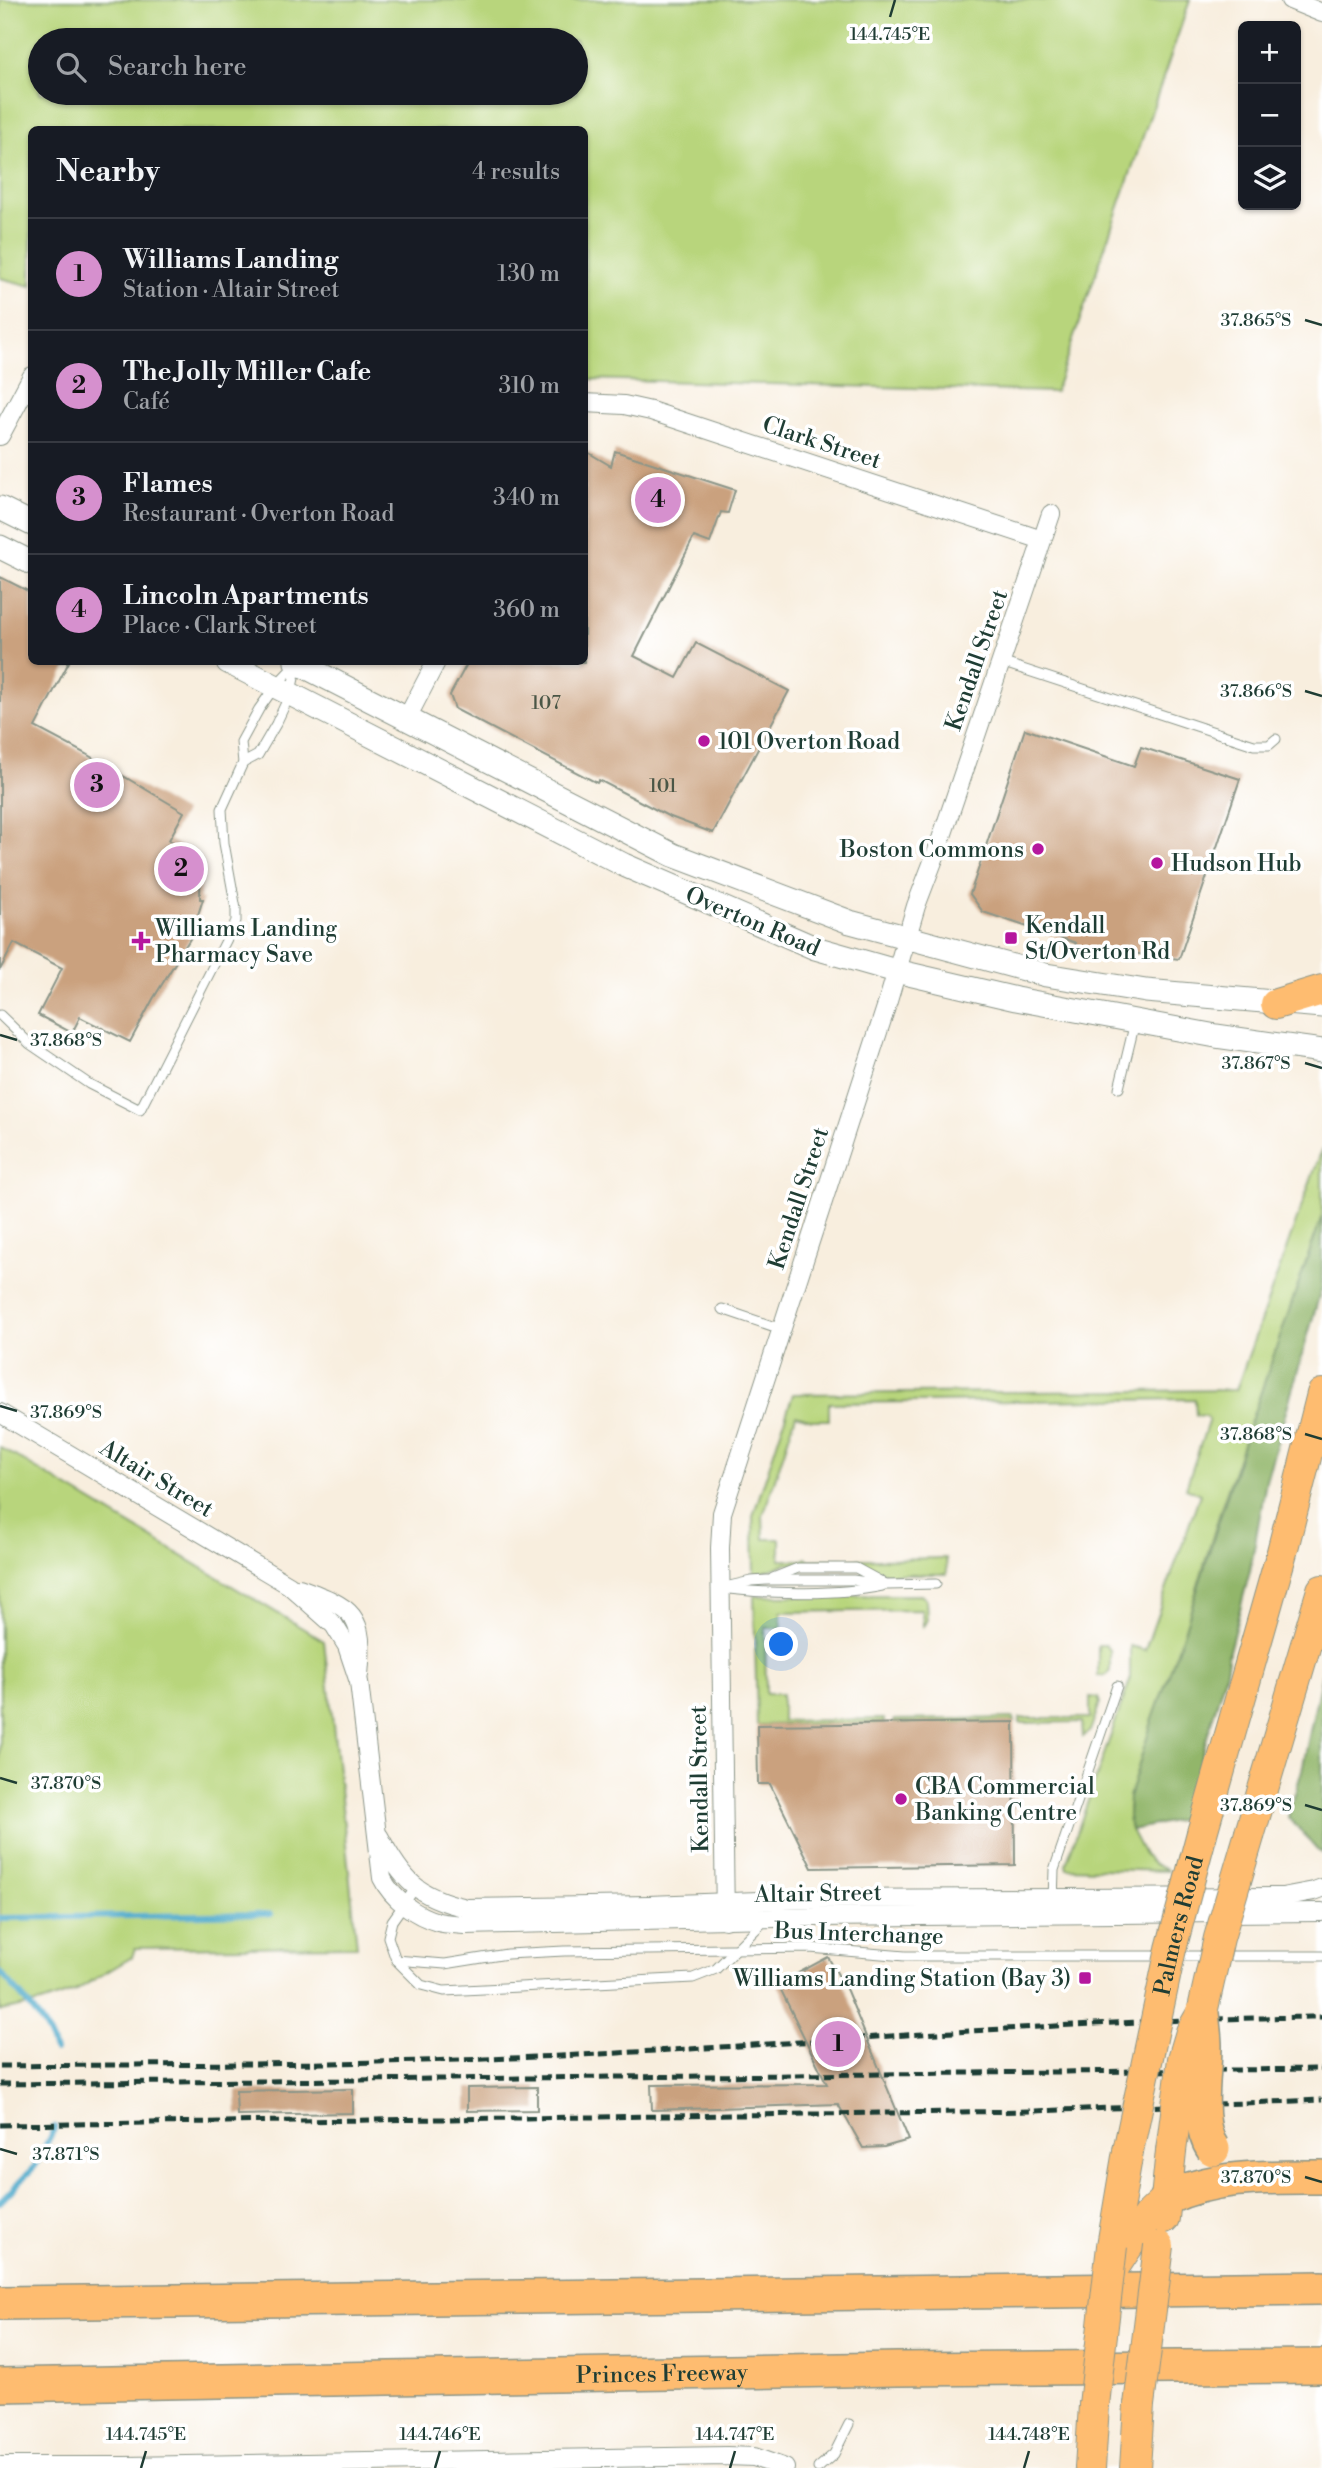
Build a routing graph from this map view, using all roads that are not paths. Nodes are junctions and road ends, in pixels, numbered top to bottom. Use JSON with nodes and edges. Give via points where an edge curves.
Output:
{"nodes":[{"id":1,"x":1290,"y":0,"type":"edge"},
{"id":2,"x":1322,"y":13,"type":"edge"},
{"id":3,"x":28,"y":384,"type":"edge"},
{"id":4,"x":588,"y":403,"type":"edge"},
{"id":5,"x":0,"y":436,"type":"edge"},
{"id":6,"x":0,"y":508,"type":"edge"},
{"id":7,"x":1051,"y":514,"type":"dead end"},
{"id":8,"x":28,"y":522,"type":"edge"},
{"id":9,"x":1042,"y":540,"type":"junction"},
{"id":10,"x":0,"y":547,"type":"edge"},
{"id":11,"x":28,"y":561,"type":"edge"},
{"id":12,"x":1001,"y":662,"type":"junction"},
{"id":13,"x":234,"y":665,"type":"edge"},
{"id":14,"x":296,"y":665,"type":"edge"},
{"id":15,"x":296,"y":665,"type":"edge"},
{"id":16,"x":303,"y":665,"type":"edge"},
{"id":17,"x":434,"y":665,"type":"edge"},
{"id":18,"x":284,"y":689,"type":"junction"},
{"id":19,"x":407,"y":718,"type":"junction"},
{"id":20,"x":1276,"y":739,"type":"dead end"},
{"id":21,"x":243,"y":763,"type":"junction"},
{"id":22,"x":906,"y":937,"type":"junction"},
{"id":23,"x":896,"y":971,"type":"junction"},
{"id":24,"x":1322,"y":990,"type":"edge"},
{"id":25,"x":1276,"y":1004,"type":"junction"},
{"id":26,"x":1322,"y":1006,"type":"edge"},
{"id":27,"x":0,"y":1015,"type":"edge"},
{"id":28,"x":1135,"y":1022,"type":"junction"},
{"id":29,"x":1322,"y":1051,"type":"edge"},
{"id":30,"x":1119,"y":1088,"type":"dead end"},
{"id":31,"x":722,"y":1309,"type":"dead end"},
{"id":32,"x":781,"y":1329,"type":"junction"},
{"id":33,"x":1322,"y":1394,"type":"edge"},
{"id":34,"x":0,"y":1412,"type":"edge"},
{"id":35,"x":936,"y":1584,"type":"dead end"},
{"id":36,"x":887,"y":1585,"type":"junction"},
{"id":37,"x":721,"y":1588,"type":"junction"},
{"id":38,"x":1322,"y":1590,"type":"edge"},
{"id":39,"x":1117,"y":1686,"type":"dead end"},
{"id":40,"x":376,"y":1829,"type":"junction"},
{"id":41,"x":416,"y":1887,"type":"junction"},
{"id":42,"x":1322,"y":1888,"type":"edge"},
{"id":43,"x":1053,"y":1898,"type":"junction"},
{"id":44,"x":402,"y":1904,"type":"junction"},
{"id":45,"x":725,"y":1911,"type":"junction"},
{"id":46,"x":1322,"y":1912,"type":"edge"},
{"id":47,"x":1053,"y":1916,"type":"junction"},
{"id":48,"x":766,"y":1919,"type":"junction"},
{"id":49,"x":739,"y":1949,"type":"junction"},
{"id":50,"x":1322,"y":1956,"type":"edge"},
{"id":51,"x":396,"y":1960,"type":"junction"},
{"id":52,"x":1202,"y":2013,"type":"junction"},
{"id":53,"x":1322,"y":2176,"type":"edge"},
{"id":54,"x":1252,"y":2177,"type":"junction"},
{"id":55,"x":1167,"y":2198,"type":"junction"},
{"id":56,"x":1109,"y":2275,"type":"junction"},
{"id":57,"x":1322,"y":2288,"type":"edge"},
{"id":58,"x":0,"y":2303,"type":"edge"},
{"id":59,"x":1322,"y":2366,"type":"edge"},
{"id":60,"x":0,"y":2385,"type":"edge"},
{"id":61,"x":849,"y":2424,"type":"dead end"},
{"id":62,"x":629,"y":2463,"type":"edge"},
{"id":63,"x":364,"y":2465,"type":"edge"},
{"id":64,"x":0,"y":2466,"type":"edge"},
{"id":65,"x":33,"y":2468,"type":"edge"},
{"id":66,"x":785,"y":2468,"type":"edge"},
{"id":67,"x":818,"y":2468,"type":"edge"},
{"id":68,"x":1090,"y":2468,"type":"edge"},
{"id":69,"x":1135,"y":2468,"type":"edge"}],
"edges":[{"from":1,"to":2,"type":"street"},
{"from":3,"to":5,"type":"street"},
{"from":4,"to":9,"type":"street","name":"Clark Street","via":[[651,411]]},
{"from":6,"to":8,"type":"street"},
{"from":7,"to":9,"type":"street","name":"Kendall Street"},
{"from":9,"to":12,"type":"street","name":"Kendall Street"},
{"from":10,"to":11,"type":"street"},
{"from":12,"to":20,"type":"lane","via":[[1254,745],[1269,746]]},
{"from":12,"to":22,"type":"street","name":"Kendall Street"},
{"from":13,"to":18,"type":"street","name":"Overton Road"},
{"from":14,"to":18,"type":"lane"},
{"from":15,"to":18,"type":"lane"},
{"from":16,"to":19,"type":"street","name":"Overton Road"},
{"from":17,"to":19,"type":"street"},
{"from":18,"to":21,"type":"lane","via":[[258,755]]},
{"from":18,"to":21,"type":"lane","via":[[259,709],[241,742]]},
{"from":18,"to":23,"type":"street","name":"Overton Road","via":[[624,865],[815,948]]},
{"from":19,"to":22,"type":"street","name":"Overton Road","via":[[673,855],[850,922]]},
{"from":21,"to":27,"type":"lane","via":[[222,809],[236,922],[140,1110],[89,1084],[30,1044]]},
{"from":22,"to":23,"type":"street","name":"Kendall Street"},
{"from":22,"to":25,"type":"street","name":"Overton Road","via":[[1046,975]]},
{"from":23,"to":28,"type":"street","name":"Overton Road"},
{"from":23,"to":32,"type":"street","name":"Kendall Street"},
{"from":24,"to":25,"type":"highway"},
{"from":25,"to":26,"type":"street","name":"Overton Road"},
{"from":28,"to":29,"type":"street","name":"Overton Road"},
{"from":28,"to":30,"type":"lane"},
{"from":31,"to":32,"type":"lane"},
{"from":32,"to":37,"type":"street","name":"Kendall Street","via":[[722,1513]]},
{"from":33,"to":56,"type":"highway","name":"Palmers Road","bridge":true,"via":[[1171,1949],[1128,2151]]},
{"from":34,"to":40,"type":"street","name":"Altair Street","via":[[289,1585],[325,1615],[341,1634],[359,1682]]},
{"from":35,"to":36,"type":"lane"},
{"from":36,"to":37,"type":"lane","via":[[860,1590],[752,1592]]},
{"from":36,"to":37,"type":"lane","via":[[853,1580],[767,1580]]},
{"from":37,"to":45,"type":"street","name":"Kendall Street"},
{"from":38,"to":52,"type":"highway","name":"Palmers Road","bridge":true,"via":[[1219,1938]]},
{"from":39,"to":43,"type":"lane","via":[[1054,1870]]},
{"from":40,"to":41,"type":"street","name":"Altair Street","via":[[397,1868]]},
{"from":40,"to":44,"type":"street","name":"Altair Street","via":[[382,1878]]},
{"from":41,"to":44,"type":"lane"},
{"from":41,"to":45,"type":"street","name":"Altair Street","via":[[440,1902],[467,1908]]},
{"from":42,"to":43,"type":"street","name":"Altair Street","via":[[1283,1897]]},
{"from":43,"to":45,"type":"street","name":"Altair Street","via":[[811,1899]]},
{"from":43,"to":47,"type":"lane"},
{"from":44,"to":45,"type":"street","name":"Altair Street","via":[[436,1921],[465,1925]]},
{"from":44,"to":51,"type":"lane","via":[[388,1937]]},
{"from":45,"to":48,"type":"street","name":"Altair Street"},
{"from":46,"to":47,"type":"street","name":"Altair Street"},
{"from":47,"to":48,"type":"street","name":"Altair Street"},
{"from":48,"to":49,"type":"lane"},
{"from":49,"to":50,"type":"lane","name":"Bus Interchange","via":[[810,1948],[905,1956]]},
{"from":49,"to":51,"type":"lane","name":"Bus Interchange","via":[[541,1952],[445,1964]]},
{"from":49,"to":51,"type":"lane","via":[[716,1969],[693,1978],[444,1991],[421,1985]]},
{"from":52,"to":54,"type":"highway","bridge":true,"via":[[1207,2141],[1220,2160]]},
{"from":52,"to":55,"type":"highway","name":"Palmers Road","bridge":true,"via":[[1183,2059]]},
{"from":53,"to":54,"type":"highway"},
{"from":54,"to":55,"type":"highway","via":[[1190,2187]]},
{"from":55,"to":56,"type":"highway","via":[[1148,2216]]},
{"from":55,"to":69,"type":"highway","name":"Palmers Road","bridge":true},
{"from":56,"to":68,"type":"highway","name":"Palmers Road","bridge":true},
{"from":57,"to":58,"type":"highway"},
{"from":59,"to":60,"type":"highway","name":"Princes Freeway","via":[[898,2368]]},
{"from":61,"to":67,"type":"lane","via":[[834,2454]]},
{"from":62,"to":63,"type":"street"},
{"from":62,"to":66,"type":"street","via":[[754,2457]]},
{"from":63,"to":65,"type":"street"},
{"from":64,"to":65,"type":"street"}]}
